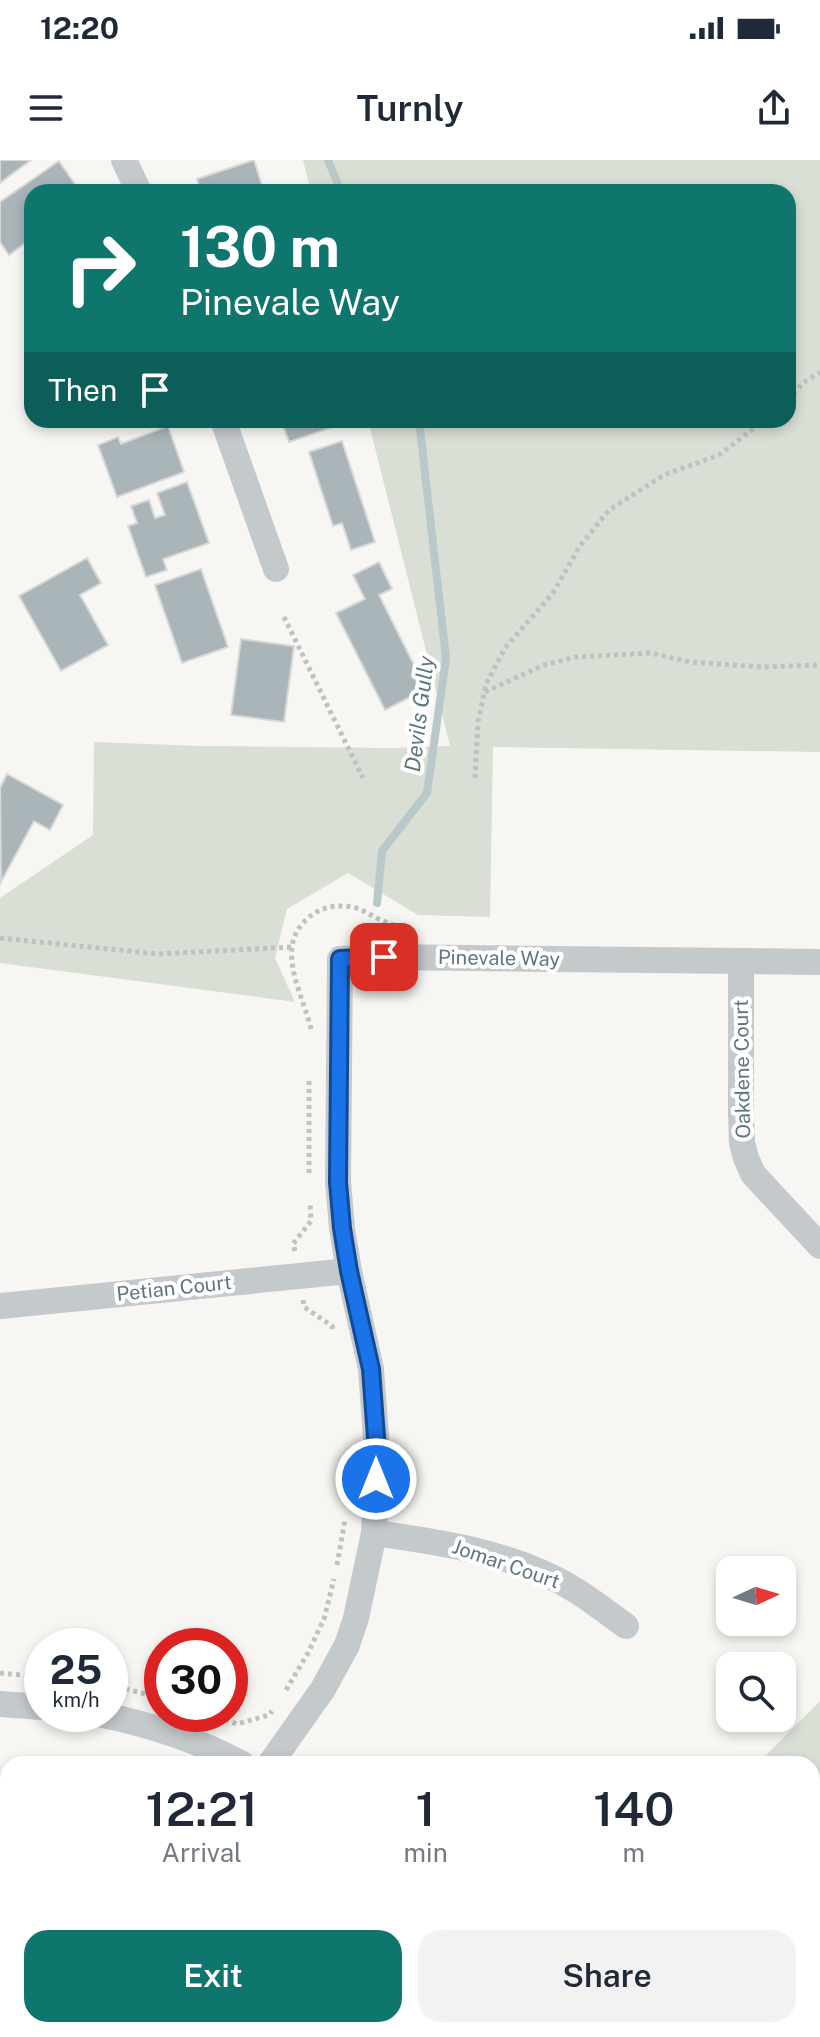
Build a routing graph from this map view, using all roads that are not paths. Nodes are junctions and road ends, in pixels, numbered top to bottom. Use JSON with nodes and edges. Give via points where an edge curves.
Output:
{"nodes":[{"id":1,"x":124,"y":160,"type":"edge"},
{"id":2,"x":135,"y":184,"type":"edge"},
{"id":3,"x":226,"y":428,"type":"edge"},
{"id":4,"x":276,"y":569,"type":"dead end"},
{"id":5,"x":741,"y":961,"type":"junction"},
{"id":6,"x":820,"y":962,"type":"edge"},
{"id":7,"x":820,"y":1246,"type":"edge"},
{"id":8,"x":349,"y":1271,"type":"junction"},
{"id":9,"x":0,"y":1306,"type":"edge"},
{"id":10,"x":374,"y":1533,"type":"junction"},
{"id":11,"x":626,"y":1626,"type":"dead end"},
{"id":12,"x":0,"y":1704,"type":"edge"},
{"id":13,"x":24,"y":1706,"type":"edge"},
{"id":14,"x":128,"y":1721,"type":"edge"},
{"id":15,"x":227,"y":1756,"type":"edge"},
{"id":16,"x":276,"y":1756,"type":"edge"}],
"edges":[{"from":1,"to":2,"type":"street"},
{"from":3,"to":4,"type":"street"},
{"from":5,"to":6,"type":"street","name":"Pinevale Way"},
{"from":5,"to":7,"type":"street","name":"Oakdene Court","via":[[746,1158],[753,1174]]},
{"from":5,"to":8,"type":"street","name":"Pinevale Way","via":[[340,959],[338,1182]]},
{"from":8,"to":9,"type":"street","name":"Petian Court"},
{"from":8,"to":10,"type":"street","name":"Pinevale Way","via":[[371,1369],[377,1451]]},
{"from":10,"to":11,"type":"street","name":"Jomar Court","via":[[444,1542],[536,1570]]},
{"from":10,"to":16,"type":"street","name":"Pinevale Way","via":[[347,1645]]},
{"from":12,"to":13,"type":"street"},
{"from":14,"to":15,"type":"street","via":[[169,1731]]}]}
